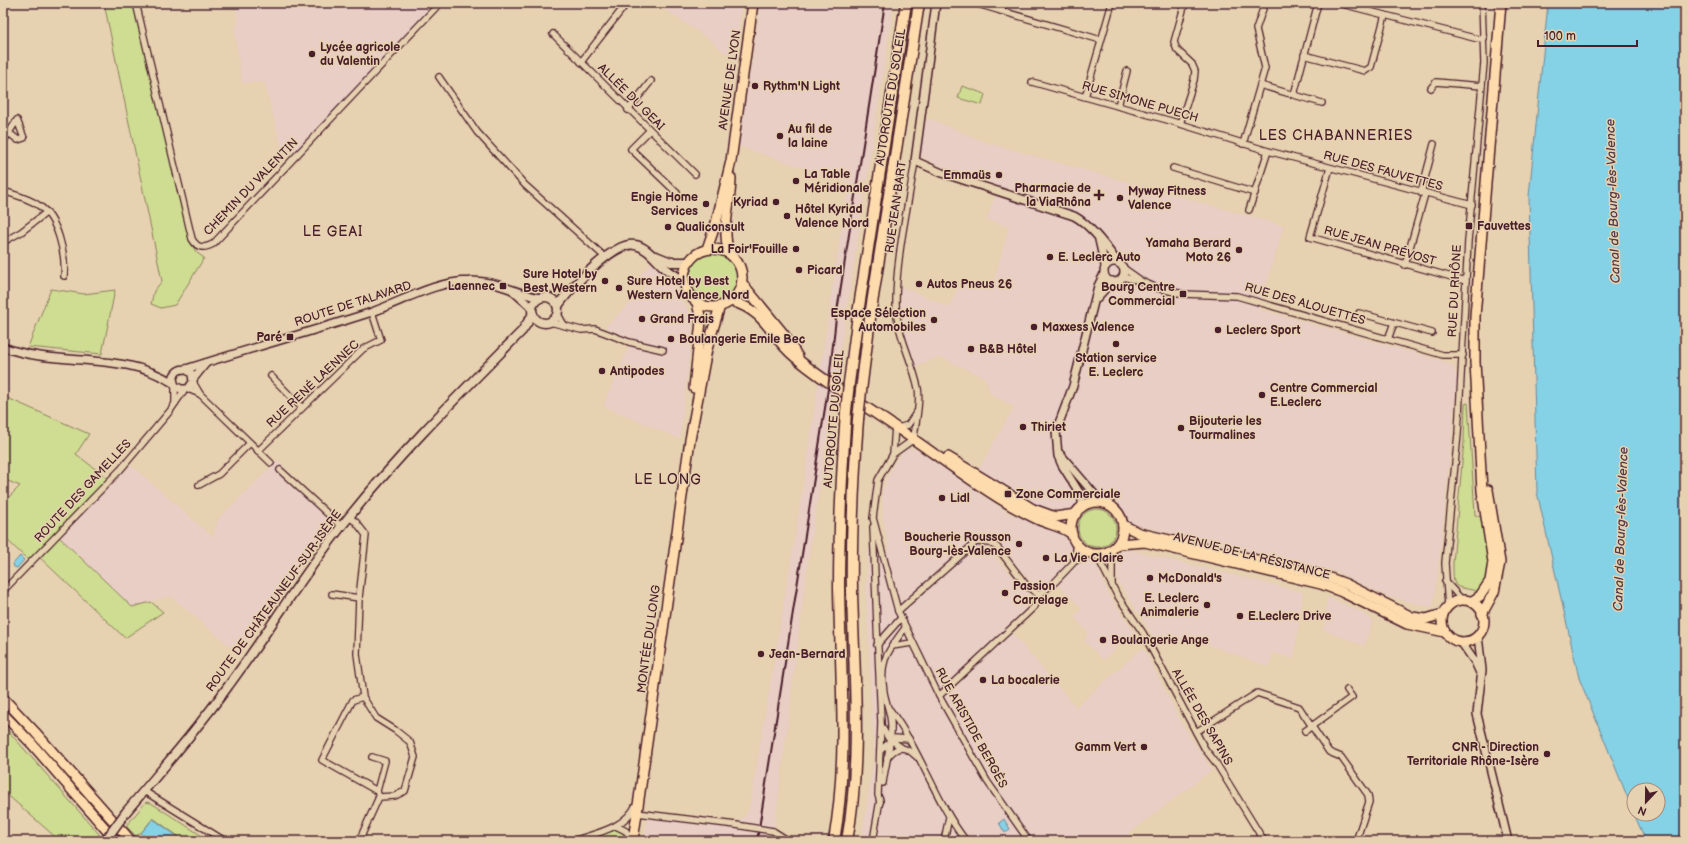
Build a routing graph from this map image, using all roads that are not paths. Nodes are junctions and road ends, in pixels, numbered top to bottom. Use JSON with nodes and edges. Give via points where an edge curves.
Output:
{"nodes":[{"id":1,"x":136,"y":3,"type":"edge"},
{"id":2,"x":440,"y":3,"type":"edge"},
{"id":3,"x":627,"y":3,"type":"edge"},
{"id":4,"x":753,"y":3,"type":"edge"},
{"id":5,"x":906,"y":3,"type":"edge"},
{"id":6,"x":919,"y":3,"type":"edge"},
{"id":7,"x":936,"y":3,"type":"edge"},
{"id":8,"x":974,"y":3,"type":"edge"},
{"id":9,"x":1003,"y":3,"type":"edge"},
{"id":10,"x":1112,"y":3,"type":"edge"},
{"id":11,"x":1186,"y":3,"type":"edge"},
{"id":12,"x":1264,"y":3,"type":"edge"},
{"id":13,"x":1318,"y":3,"type":"edge"},
{"id":14,"x":1338,"y":3,"type":"edge"},
{"id":15,"x":1482,"y":3,"type":"edge"},
{"id":16,"x":1501,"y":3,"type":"edge"},
{"id":17,"x":1001,"y":11,"type":"junction"},
{"id":18,"x":1385,"y":15,"type":"junction"},
{"id":19,"x":553,"y":34,"type":"dead end"},
{"id":20,"x":1484,"y":38,"type":"junction"},
{"id":21,"x":1101,"y":40,"type":"junction"},
{"id":22,"x":1304,"y":55,"type":"junction"},
{"id":23,"x":580,"y":62,"type":"junction"},
{"id":24,"x":1127,"y":71,"type":"dead end"},
{"id":25,"x":439,"y":77,"type":"dead end"},
{"id":26,"x":651,"y":81,"type":"dead end"},
{"id":27,"x":1032,"y":82,"type":"dead end"},
{"id":28,"x":1260,"y":85,"type":"junction"},
{"id":29,"x":1482,"y":86,"type":"junction"},
{"id":30,"x":1431,"y":88,"type":"dead end"},
{"id":31,"x":1294,"y":95,"type":"junction"},
{"id":32,"x":1085,"y":97,"type":"junction"},
{"id":33,"x":1322,"y":103,"type":"dead end"},
{"id":34,"x":1118,"y":106,"type":"junction"},
{"id":35,"x":628,"y":110,"type":"junction"},
{"id":36,"x":1180,"y":124,"type":"junction"},
{"id":37,"x":649,"y":131,"type":"junction"},
{"id":38,"x":9,"y":133,"type":"dead end"},
{"id":39,"x":3,"y":142,"type":"edge"},
{"id":40,"x":1243,"y":144,"type":"junction"},
{"id":41,"x":1434,"y":144,"type":"dead end"},
{"id":42,"x":1268,"y":151,"type":"junction"},
{"id":43,"x":731,"y":161,"type":"junction"},
{"id":44,"x":915,"y":161,"type":"junction"},
{"id":45,"x":1174,"y":168,"type":"dead end"},
{"id":46,"x":1330,"y":168,"type":"junction"},
{"id":47,"x":695,"y":174,"type":"dead end"},
{"id":48,"x":3,"y":191,"type":"edge"},
{"id":49,"x":676,"y":193,"type":"dead end"},
{"id":50,"x":1254,"y":193,"type":"junction"},
{"id":51,"x":1423,"y":194,"type":"junction"},
{"id":52,"x":1472,"y":205,"type":"junction"},
{"id":53,"x":1249,"y":210,"type":"dead end"},
{"id":54,"x":47,"y":212,"type":"junction"},
{"id":55,"x":1099,"y":240,"type":"junction"},
{"id":56,"x":3,"y":242,"type":"edge"},
{"id":57,"x":707,"y":249,"type":"junction"},
{"id":58,"x":729,"y":252,"type":"junction"},
{"id":59,"x":650,"y":253,"type":"junction"},
{"id":60,"x":606,"y":258,"type":"junction"},
{"id":61,"x":688,"y":262,"type":"junction"},
{"id":62,"x":1405,"y":264,"type":"junction"},
{"id":63,"x":1120,"y":265,"type":"junction"},
{"id":64,"x":1105,"y":270,"type":"junction"},
{"id":65,"x":64,"y":276,"type":"dead end"},
{"id":66,"x":1122,"y":277,"type":"junction"},
{"id":67,"x":1112,"y":281,"type":"junction"},
{"id":68,"x":1141,"y":281,"type":"junction"},
{"id":69,"x":1466,"y":281,"type":"junction"},
{"id":70,"x":684,"y":282,"type":"junction"},
{"id":71,"x":742,"y":283,"type":"junction"},
{"id":72,"x":572,"y":287,"type":"junction"},
{"id":73,"x":509,"y":288,"type":"junction"},
{"id":74,"x":540,"y":298,"type":"junction"},
{"id":75,"x":550,"y":298,"type":"junction"},
{"id":76,"x":1097,"y":298,"type":"junction"},
{"id":77,"x":731,"y":301,"type":"junction"},
{"id":78,"x":697,"y":302,"type":"junction"},
{"id":79,"x":720,"y":306,"type":"junction"},
{"id":80,"x":558,"y":310,"type":"junction"},
{"id":81,"x":532,"y":311,"type":"junction"},
{"id":82,"x":372,"y":312,"type":"junction"},
{"id":83,"x":1359,"y":313,"type":"dead end"},
{"id":84,"x":540,"y":322,"type":"junction"},
{"id":85,"x":550,"y":322,"type":"junction"},
{"id":86,"x":1394,"y":323,"type":"junction"},
{"id":87,"x":564,"y":325,"type":"junction"},
{"id":88,"x":522,"y":331,"type":"junction"},
{"id":89,"x":1432,"y":333,"type":"dead end"},
{"id":90,"x":1388,"y":339,"type":"junction"},
{"id":91,"x":3,"y":346,"type":"edge"},
{"id":92,"x":663,"y":350,"type":"dead end"},
{"id":93,"x":1463,"y":355,"type":"junction"},
{"id":94,"x":206,"y":363,"type":"junction"},
{"id":95,"x":802,"y":363,"type":"junction"},
{"id":96,"x":186,"y":369,"type":"junction"},
{"id":97,"x":176,"y":372,"type":"junction"},
{"id":98,"x":157,"y":373,"type":"junction"},
{"id":99,"x":272,"y":376,"type":"dead end"},
{"id":100,"x":193,"y":380,"type":"junction"},
{"id":101,"x":174,"y":384,"type":"junction"},
{"id":102,"x":186,"y":389,"type":"junction"},
{"id":103,"x":200,"y":394,"type":"junction"},
{"id":104,"x":175,"y":403,"type":"junction"},
{"id":105,"x":302,"y":408,"type":"junction"},
{"id":106,"x":916,"y":412,"type":"junction"},
{"id":107,"x":896,"y":427,"type":"junction"},
{"id":108,"x":914,"y":439,"type":"junction"},
{"id":109,"x":690,"y":440,"type":"junction"},
{"id":110,"x":250,"y":443,"type":"junction"},
{"id":111,"x":1057,"y":449,"type":"junction"},
{"id":112,"x":258,"y":451,"type":"junction"},
{"id":113,"x":892,"y":454,"type":"junction"},
{"id":114,"x":1481,"y":456,"type":"junction"},
{"id":115,"x":271,"y":463,"type":"dead end"},
{"id":116,"x":280,"y":470,"type":"dead end"},
{"id":117,"x":199,"y":485,"type":"dead end"},
{"id":118,"x":1102,"y":503,"type":"junction"},
{"id":119,"x":1079,"y":511,"type":"junction"},
{"id":120,"x":349,"y":517,"type":"junction"},
{"id":121,"x":873,"y":518,"type":"junction"},
{"id":122,"x":1123,"y":525,"type":"junction"},
{"id":123,"x":342,"y":526,"type":"junction"},
{"id":124,"x":1072,"y":534,"type":"junction"},
{"id":125,"x":1077,"y":544,"type":"junction"},
{"id":126,"x":1115,"y":546,"type":"junction"},
{"id":127,"x":1092,"y":553,"type":"junction"},
{"id":128,"x":1074,"y":562,"type":"junction"},
{"id":129,"x":1445,"y":581,"type":"junction"},
{"id":130,"x":1112,"y":583,"type":"junction"},
{"id":131,"x":3,"y":591,"type":"edge"},
{"id":132,"x":332,"y":594,"type":"dead end"},
{"id":133,"x":1039,"y":595,"type":"junction"},
{"id":134,"x":359,"y":598,"type":"junction"},
{"id":135,"x":1467,"y":601,"type":"junction"},
{"id":136,"x":898,"y":611,"type":"junction"},
{"id":137,"x":1446,"y":611,"type":"junction"},
{"id":138,"x":1482,"y":614,"type":"junction"},
{"id":139,"x":901,"y":618,"type":"junction"},
{"id":140,"x":905,"y":628,"type":"junction"},
{"id":141,"x":1445,"y":632,"type":"junction"},
{"id":142,"x":1478,"y":636,"type":"junction"},
{"id":143,"x":1461,"y":642,"type":"junction"},
{"id":144,"x":912,"y":643,"type":"junction"},
{"id":145,"x":877,"y":645,"type":"junction"},
{"id":146,"x":892,"y":646,"type":"junction"},
{"id":147,"x":1481,"y":676,"type":"junction"},
{"id":148,"x":1348,"y":690,"type":"dead end"},
{"id":149,"x":939,"y":696,"type":"junction"},
{"id":150,"x":363,"y":697,"type":"junction"},
{"id":151,"x":3,"y":698,"type":"edge"},
{"id":152,"x":890,"y":709,"type":"junction"},
{"id":153,"x":3,"y":714,"type":"edge"},
{"id":154,"x":881,"y":723,"type":"junction"},
{"id":155,"x":1312,"y":727,"type":"junction"},
{"id":156,"x":1305,"y":731,"type":"dead end"},
{"id":157,"x":1196,"y":732,"type":"junction"},
{"id":158,"x":890,"y":739,"type":"junction"},
{"id":159,"x":909,"y":739,"type":"junction"},
{"id":160,"x":902,"y":748,"type":"junction"},
{"id":161,"x":880,"y":751,"type":"junction"},
{"id":162,"x":372,"y":757,"type":"dead end"},
{"id":163,"x":886,"y":760,"type":"junction"},
{"id":164,"x":921,"y":761,"type":"junction"},
{"id":165,"x":144,"y":791,"type":"junction"},
{"id":166,"x":378,"y":794,"type":"junction"},
{"id":167,"x":639,"y":800,"type":"junction"},
{"id":168,"x":880,"y":802,"type":"junction"},
{"id":169,"x":637,"y":813,"type":"junction"},
{"id":170,"x":949,"y":817,"type":"junction"},
{"id":171,"x":616,"y":826,"type":"junction"},
{"id":172,"x":105,"y":841,"type":"edge"},
{"id":173,"x":116,"y":841,"type":"edge"},
{"id":174,"x":131,"y":841,"type":"edge"},
{"id":175,"x":225,"y":841,"type":"edge"},
{"id":176,"x":359,"y":841,"type":"edge"},
{"id":177,"x":573,"y":841,"type":"edge"},
{"id":178,"x":633,"y":841,"type":"edge"},
{"id":179,"x":789,"y":841,"type":"edge"},
{"id":180,"x":834,"y":841,"type":"edge"},
{"id":181,"x":847,"y":841,"type":"edge"},
{"id":182,"x":873,"y":841,"type":"edge"},
{"id":183,"x":944,"y":841,"type":"edge"},
{"id":184,"x":966,"y":841,"type":"edge"},
{"id":185,"x":1029,"y":841,"type":"edge"},
{"id":186,"x":1264,"y":841,"type":"edge"},
{"id":187,"x":1356,"y":841,"type":"edge"},
{"id":188,"x":1508,"y":841,"type":"edge"}],
"edges":[{"from":1,"to":2,"type":"street","name":"CHEMIN DU VALENTIN","via":[[192,239],[195,245],[201,248],[213,244]]},
{"from":3,"to":23,"type":"street"},
{"from":4,"to":43,"type":"main road","name":"AVENUE DE LYON"},
{"from":5,"to":180,"type":"highway","name":"AUTOROUTE DU SOLEIL","bridge":true,"via":[[863,276],[846,411],[839,587],[844,717],[843,764]]},
{"from":6,"to":181,"type":"highway","name":"AUTOROUTE DU SOLEIL","bridge":true,"via":[[872,302],[858,419],[852,574],[855,765]]},
{"from":7,"to":44,"type":"street","name":"RUE JEAN BART"},
{"from":8,"to":17,"type":"street"},
{"from":9,"to":17,"type":"street"},
{"from":10,"to":21,"type":"street"},
{"from":11,"to":36,"type":"street","via":[[1174,42],[1177,50],[1192,64],[1195,71]]},
{"from":12,"to":28,"type":"street","via":[[1256,29],[1264,68]]},
{"from":13,"to":22,"type":"street"},
{"from":14,"to":18,"type":"street"},
{"from":15,"to":20,"type":"street","name":"RUE DU RHÔNE"},
{"from":16,"to":114,"type":"main road","via":[[1475,316]]},
{"from":17,"to":21,"type":"street"},
{"from":18,"to":20,"type":"street","via":[[1478,39]]},
{"from":18,"to":22,"type":"street","via":[[1371,67],[1365,71]]},
{"from":19,"to":23,"type":"street","name":"ALLÉE DU GEAI"},
{"from":20,"to":29,"type":"street","name":"RUE DU RHÔNE"},
{"from":21,"to":32,"type":"street"},
{"from":22,"to":31,"type":"street"},
{"from":23,"to":35,"type":"street","name":"ALLÉE DU GEAI"},
{"from":24,"to":34,"type":"street"},
{"from":25,"to":60,"type":"street","via":[[478,132],[525,185]]},
{"from":26,"to":35,"type":"street"},
{"from":27,"to":32,"type":"street","name":"RUE SIMONE PUECH"},
{"from":28,"to":31,"type":"street"},
{"from":28,"to":40,"type":"street"},
{"from":29,"to":30,"type":"street","via":[[1436,82]]},
{"from":29,"to":52,"type":"street","name":"RUE DU RHÔNE"},
{"from":31,"to":33,"type":"street"},
{"from":32,"to":34,"type":"street","name":"RUE SIMONE PUECH"},
{"from":34,"to":36,"type":"street","name":"RUE SIMONE PUECH"},
{"from":35,"to":37,"type":"street","name":"ALLÉE DU GEAI"},
{"from":36,"to":40,"type":"street","name":"RUE SIMONE PUECH"},
{"from":37,"to":47,"type":"street","name":"ALLÉE DU GEAI"},
{"from":37,"to":49,"type":"street","via":[[630,149]]},
{"from":38,"to":39,"type":"street"},
{"from":40,"to":42,"type":"street","name":"RUE DES FAUVETTES"},
{"from":41,"to":51,"type":"street"},
{"from":42,"to":46,"type":"street","name":"RUE DES FAUVETTES"},
{"from":42,"to":50,"type":"street"},
{"from":43,"to":57,"type":"main road","name":"AVENUE DE LYON"},
{"from":43,"to":58,"type":"main road","name":"AVENUE DE LYON","via":[[726,225],[726,245]]},
{"from":44,"to":55,"type":"street","via":[[942,173],[1074,216],[1083,221]]},
{"from":44,"to":106,"type":"street","name":"RUE JEAN BART","via":[[896,303],[897,322],[918,390],[919,402]]},
{"from":45,"to":50,"type":"street"},
{"from":46,"to":51,"type":"street","name":"RUE DES FAUVETTES"},
{"from":46,"to":62,"type":"street","name":"RUE JEAN PRÉVOST","via":[[1310,237]]},
{"from":48,"to":54,"type":"street","via":[[38,205]]},
{"from":50,"to":53,"type":"street"},
{"from":51,"to":52,"type":"street","name":"RUE DES FAUVETTES"},
{"from":51,"to":62,"type":"street"},
{"from":52,"to":69,"type":"street","name":"RUE DU RHÔNE"},
{"from":54,"to":56,"type":"street"},
{"from":54,"to":65,"type":"street","via":[[61,244]]},
{"from":55,"to":63,"type":"street"},
{"from":55,"to":64,"type":"street"},
{"from":57,"to":58,"type":"main road"},
{"from":57,"to":61,"type":"main road","via":[[699,251]]},
{"from":58,"to":71,"type":"main road","via":[[741,266]]},
{"from":59,"to":60,"type":"main road","via":[[631,244],[620,247]]},
{"from":59,"to":61,"type":"main road","via":[[671,262]]},
{"from":59,"to":70,"type":"main road"},
{"from":60,"to":72,"type":"main road"},
{"from":61,"to":70,"type":"main road"},
{"from":62,"to":69,"type":"street","name":"RUE JEAN PRÉVOST"},
{"from":63,"to":64,"type":"street","via":[[1111,262]]},
{"from":63,"to":66,"type":"street"},
{"from":63,"to":68,"type":"street"},
{"from":64,"to":67,"type":"street"},
{"from":64,"to":76,"type":"street","via":[[1098,286]]},
{"from":66,"to":67,"type":"street"},
{"from":66,"to":68,"type":"street"},
{"from":67,"to":76,"type":"street"},
{"from":68,"to":90,"type":"street","name":"RUE DES ALOUETTES","via":[[1171,292],[1237,296]]},
{"from":69,"to":93,"type":"street","name":"RUE DU RHÔNE"},
{"from":70,"to":78,"type":"main road","via":[[688,293]]},
{"from":71,"to":77,"type":"main road"},
{"from":71,"to":95,"type":"main road","via":[[783,333]]},
{"from":72,"to":75,"type":"main road"},
{"from":72,"to":80,"type":"main road"},
{"from":73,"to":74,"type":"street","name":"ROUTE DE TALAVARD"},
{"from":73,"to":81,"type":"street","name":"ROUTE DE TALAVARD"},
{"from":73,"to":82,"type":"street","name":"ROUTE DE TALAVARD","via":[[488,282],[459,282]]},
{"from":74,"to":75,"type":"main road"},
{"from":74,"to":81,"type":"main road","via":[[536,300]]},
{"from":75,"to":80,"type":"main road"},
{"from":76,"to":111,"type":"street","via":[[1073,386],[1056,431]]},
{"from":77,"to":79,"type":"main road"},
{"from":77,"to":95,"type":"main road","via":[[758,314],[785,349]]},
{"from":78,"to":79,"type":"main road","via":[[704,306]]},
{"from":78,"to":109,"type":"main road","name":"MONTÉE DU LONG","via":[[700,326]]},
{"from":79,"to":109,"type":"main road","name":"MONTÉE DU LONG","via":[[707,349]]},
{"from":80,"to":85,"type":"main road"},
{"from":80,"to":87,"type":"street"},
{"from":81,"to":84,"type":"main road"},
{"from":81,"to":88,"type":"main road","name":"ROUTE DE CHÂTEAUNEUF-SUR-ISÈRE"},
{"from":82,"to":94,"type":"street","name":"ROUTE DE TALAVARD"},
{"from":82,"to":105,"type":"street","name":"RUE RENÉ LAENNEC","via":[[381,340],[363,349]]},
{"from":83,"to":86,"type":"street"},
{"from":84,"to":85,"type":"main road"},
{"from":84,"to":88,"type":"main road","name":"ROUTE DE CHÂTEAUNEUF-SUR-ISÈRE"},
{"from":85,"to":87,"type":"street"},
{"from":86,"to":89,"type":"street"},
{"from":86,"to":90,"type":"street"},
{"from":87,"to":92,"type":"street","via":[[581,330],[595,329],[629,342]]},
{"from":88,"to":120,"type":"main road","name":"ROUTE DE CHÂTEAUNEUF-SUR-ISÈRE","via":[[388,471]]},
{"from":90,"to":93,"type":"street","name":"RUE DES ALOUETTES","via":[[1443,355]]},
{"from":91,"to":98,"type":"street","via":[[25,354],[118,363]]},
{"from":93,"to":129,"type":"street","name":"RUE DU RHÔNE"},
{"from":94,"to":96,"type":"street","name":"ROUTE DE TALAVARD"},
{"from":94,"to":100,"type":"street"},
{"from":95,"to":107,"type":"main road"},
{"from":96,"to":97,"type":"street"},
{"from":96,"to":100,"type":"street","via":[[192,374]]},
{"from":97,"to":98,"type":"street"},
{"from":97,"to":101,"type":"street"},
{"from":98,"to":101,"type":"street"},
{"from":99,"to":105,"type":"street"},
{"from":100,"to":102,"type":"street"},
{"from":100,"to":103,"type":"street"},
{"from":101,"to":102,"type":"street"},
{"from":101,"to":104,"type":"street"},
{"from":102,"to":103,"type":"street"},
{"from":102,"to":104,"type":"street","name":"ROUTE DES GAMELLES"},
{"from":103,"to":110,"type":"street"},
{"from":104,"to":131,"type":"street","name":"ROUTE DES GAMELLES","via":[[121,469]]},
{"from":105,"to":112,"type":"street","name":"RUE RENÉ LAENNEC"},
{"from":106,"to":107,"type":"street","via":[[908,425]]},
{"from":106,"to":108,"type":"street","name":"RUE JEAN BART"},
{"from":107,"to":108,"type":"main road"},
{"from":107,"to":113,"type":"street"},
{"from":108,"to":113,"type":"street"},
{"from":108,"to":119,"type":"main road","via":[[1033,509],[1055,517],[1068,516]]},
{"from":108,"to":124,"type":"main road","via":[[943,462],[1012,506]]},
{"from":109,"to":167,"type":"main road","name":"MONTÉE DU LONG"},
{"from":110,"to":112,"type":"street"},
{"from":110,"to":117,"type":"street","via":[[219,474]]},
{"from":111,"to":118,"type":"street"},
{"from":111,"to":119,"type":"street","via":[[1062,465],[1082,497]]},
{"from":112,"to":115,"type":"street"},
{"from":113,"to":121,"type":"street","via":[[878,480]]},
{"from":114,"to":135,"type":"main road","via":[[1482,491],[1493,562],[1490,581],[1480,596]]},
{"from":114,"to":138,"type":"main road","via":[[1500,562],[1494,592]]},
{"from":116,"to":123,"type":"street"},
{"from":118,"to":119,"type":"main road","via":[[1091,504]]},
{"from":118,"to":122,"type":"main road","via":[[1117,512]]},
{"from":119,"to":124,"type":"main road","via":[[1072,523]]},
{"from":120,"to":123,"type":"main road","name":"ROUTE DE CHÂTEAUNEUF-SUR-ISÈRE"},
{"from":120,"to":134,"type":"street","via":[[366,535]]},
{"from":121,"to":136,"type":"street","name":"RUE ARISTIDE BERGÈS"},
{"from":121,"to":145,"type":"street"},
{"from":122,"to":126,"type":"main road","via":[[1123,532]]},
{"from":122,"to":137,"type":"main road","name":"AVENUE DE LA RÉSISTANCE","via":[[1139,532],[1322,575],[1412,617],[1426,619]]},
{"from":123,"to":165,"type":"main road","name":"ROUTE DE CHÂTEAUNEUF-SUR-ISÈRE","via":[[229,686]]},
{"from":124,"to":125,"type":"main road"},
{"from":125,"to":127,"type":"main road"},
{"from":125,"to":128,"type":"street"},
{"from":126,"to":127,"type":"main road","via":[[1107,552]]},
{"from":126,"to":130,"type":"street","name":"ALLÉE DES SAPINS"},
{"from":126,"to":141,"type":"main road","name":"AVENUE DE LA RÉSISTANCE","via":[[1145,542],[1321,584],[1407,624]]},
{"from":127,"to":128,"type":"street"},
{"from":127,"to":130,"type":"street","name":"ALLÉE DES SAPINS"},
{"from":128,"to":133,"type":"street"},
{"from":129,"to":135,"type":"street"},
{"from":129,"to":137,"type":"street","name":"RUE DU RHÔNE"},
{"from":130,"to":157,"type":"street","name":"ALLÉE DES SAPINS","via":[[1117,595],[1143,633]]},
{"from":132,"to":134,"type":"street"},
{"from":133,"to":136,"type":"street","via":[[1026,585],[997,547],[990,543],[976,542]]},
{"from":133,"to":149,"type":"street","via":[[1035,606]]},
{"from":134,"to":150,"type":"street","via":[[357,654]]},
{"from":135,"to":137,"type":"main road","via":[[1452,604]]},
{"from":135,"to":138,"type":"main road","via":[[1480,609]]},
{"from":136,"to":139,"type":"street","name":"RUE ARISTIDE BERGÈS"},
{"from":137,"to":141,"type":"main road","via":[[1443,626]]},
{"from":138,"to":142,"type":"main road","via":[[1483,628]]},
{"from":139,"to":140,"type":"street","name":"RUE ARISTIDE BERGÈS"},
{"from":139,"to":145,"type":"street"},
{"from":140,"to":144,"type":"street","name":"RUE ARISTIDE BERGÈS"},
{"from":140,"to":146,"type":"street"},
{"from":141,"to":143,"type":"main road"},
{"from":142,"to":143,"type":"main road","via":[[1470,641]]},
{"from":142,"to":147,"type":"street"},
{"from":143,"to":147,"type":"street"},
{"from":144,"to":146,"type":"street"},
{"from":144,"to":149,"type":"street","name":"RUE ARISTIDE BERGÈS"},
{"from":145,"to":154,"type":"street"},
{"from":146,"to":152,"type":"street","via":[[883,661],[882,674],[884,693]]},
{"from":147,"to":188,"type":"street","via":[[1477,714]]},
{"from":148,"to":155,"type":"street","via":[[1352,697]]},
{"from":149,"to":185,"type":"street","name":"RUE ARISTIDE BERGÈS","via":[[987,781]]},
{"from":150,"to":166,"type":"street","via":[[353,700],[322,760]]},
{"from":150,"to":166,"type":"street","via":[[376,718],[410,742],[415,757],[405,791],[395,796]]},
{"from":151,"to":174,"type":"main road"},
{"from":152,"to":158,"type":"street"},
{"from":152,"to":159,"type":"street"},
{"from":153,"to":173,"type":"main road"},
{"from":154,"to":158,"type":"street"},
{"from":154,"to":161,"type":"street"},
{"from":155,"to":156,"type":"street"},
{"from":155,"to":157,"type":"street","via":[[1299,708],[1257,693]]},
{"from":155,"to":187,"type":"street","via":[[1329,752],[1341,757],[1368,795],[1369,802]]},
{"from":157,"to":186,"type":"street","name":"ALLÉE DES SAPINS"},
{"from":158,"to":159,"type":"street"},
{"from":158,"to":160,"type":"street"},
{"from":158,"to":161,"type":"street"},
{"from":158,"to":163,"type":"street"},
{"from":159,"to":164,"type":"street"},
{"from":160,"to":163,"type":"street","via":[[896,748]]},
{"from":160,"to":164,"type":"street","via":[[909,750]]},
{"from":161,"to":168,"type":"street"},
{"from":162,"to":166,"type":"street","via":[[385,760]]},
{"from":163,"to":168,"type":"street"},
{"from":164,"to":170,"type":"street"},
{"from":165,"to":172,"type":"main road","name":"ROUTE DE CHÂTEAUNEUF-SUR-ISÈRE","bridge":true},
{"from":165,"to":175,"type":"street"},
{"from":166,"to":176,"type":"street"},
{"from":167,"to":169,"type":"main road","name":"MONTÉE DU LONG"},
{"from":167,"to":171,"type":"street","via":[[627,818]]},
{"from":168,"to":182,"type":"street"},
{"from":169,"to":178,"type":"main road","name":"MONTÉE DU LONG"},
{"from":169,"to":179,"type":"street","bridge":true,"via":[[773,831]]},
{"from":170,"to":183,"type":"street"},
{"from":170,"to":184,"type":"street"},
{"from":171,"to":177,"type":"street"},
{"from":171,"to":178,"type":"street","via":[[626,831]]}]}
